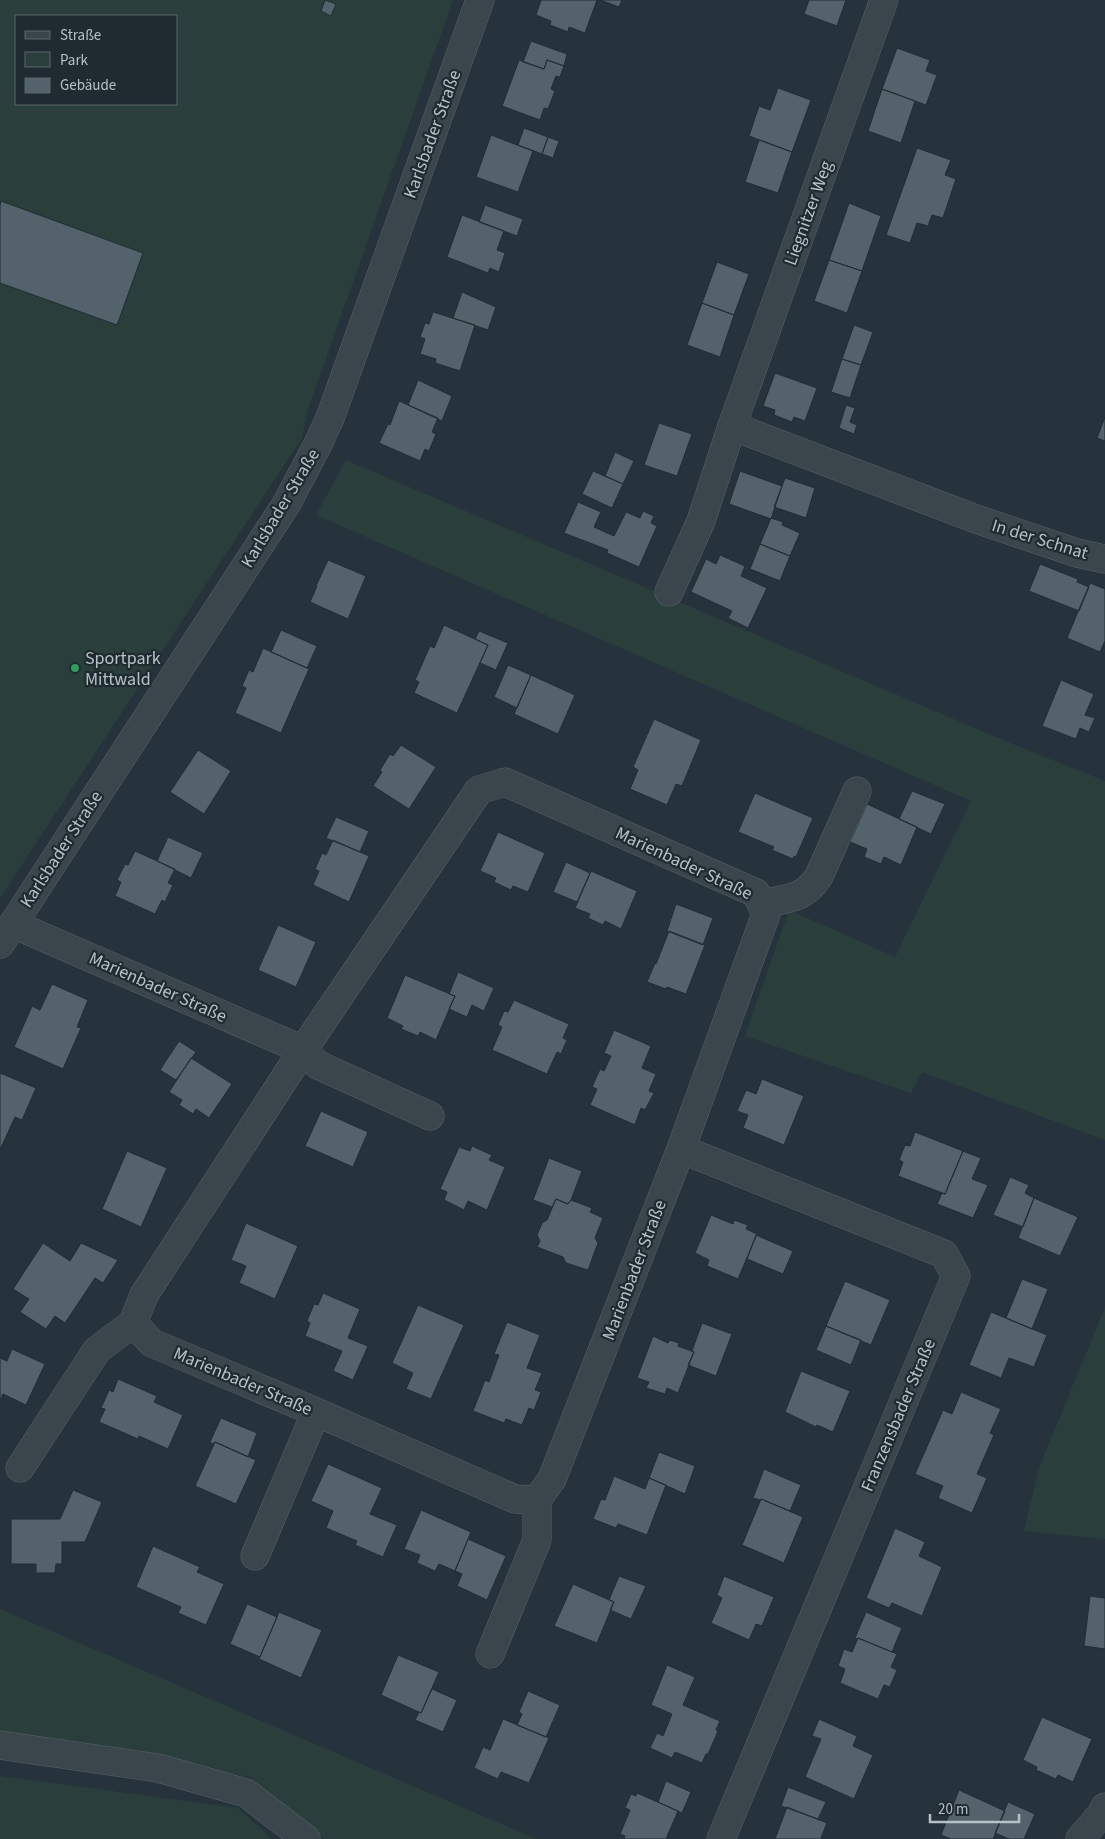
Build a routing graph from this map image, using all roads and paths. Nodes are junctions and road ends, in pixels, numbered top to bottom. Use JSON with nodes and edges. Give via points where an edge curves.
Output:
{"nodes":[{"id":1,"x":480,"y":0,"type":"edge"},
{"id":2,"x":884,"y":0,"type":"edge"},
{"id":3,"x":732,"y":426,"type":"junction"},
{"id":4,"x":1105,"y":559,"type":"edge"},
{"id":5,"x":668,"y":592,"type":"dead end"},
{"id":6,"x":857,"y":791,"type":"dead end"},
{"id":7,"x":761,"y":904,"type":"junction"},
{"id":8,"x":6,"y":934,"type":"edge"},
{"id":9,"x":303,"y":1050,"type":"junction"},
{"id":10,"x":430,"y":1116,"type":"dead end"},
{"id":11,"x":681,"y":1149,"type":"junction"},
{"id":12,"x":132,"y":1323,"type":"junction"},
{"id":13,"x":316,"y":1412,"type":"junction"},
{"id":14,"x":20,"y":1468,"type":"dead end"},
{"id":15,"x":537,"y":1500,"type":"junction"},
{"id":16,"x":256,"y":1556,"type":"dead end"},
{"id":17,"x":490,"y":1654,"type":"dead end"},
{"id":18,"x":0,"y":1746,"type":"edge"},
{"id":19,"x":1105,"y":1807,"type":"edge"},
{"id":20,"x":306,"y":1839,"type":"edge"},
{"id":21,"x":721,"y":1839,"type":"edge"},
{"id":22,"x":1080,"y":1839,"type":"edge"}],
"edges":[{"from":1,"to":8,"type":"street","name":"Karlsbader Straße","via":[[318,444],[287,503]]},
{"from":2,"to":3,"type":"street","name":"Liegnitzer Weg"},
{"from":3,"to":4,"type":"street","name":"In der Schnat","via":[[976,519],[1077,553]]},
{"from":3,"to":5,"type":"street","name":"Liegnitzer Weg","via":[[701,521]]},
{"from":6,"to":7,"type":"street","via":[[812,888],[797,896]]},
{"from":7,"to":9,"type":"street","name":"Marienbader Straße","via":[[756,893],[505,782],[479,790]]},
{"from":7,"to":11,"type":"street","name":"Marienbader Straße","via":[[766,914]]},
{"from":8,"to":9,"type":"street","name":"Marienbader Straße"},
{"from":9,"to":10,"type":"street","via":[[318,1065]]},
{"from":9,"to":12,"type":"street","name":"Marienbader Straße","via":[[144,1295]]},
{"from":11,"to":15,"type":"street","name":"Marienbader Straße","via":[[552,1479]]},
{"from":11,"to":21,"type":"street","name":"Franzensbader Straße","via":[[944,1254],[956,1276]]},
{"from":12,"to":13,"type":"street","name":"Marienbader Straße","via":[[152,1343]]},
{"from":12,"to":14,"type":"street","via":[[97,1350]]},
{"from":13,"to":15,"type":"street","name":"Marienbader Straße","via":[[515,1498]]},
{"from":13,"to":16,"type":"street"},
{"from":15,"to":17,"type":"street","via":[[537,1540]]},
{"from":18,"to":20,"type":"street","via":[[158,1768],[246,1793]]},
{"from":19,"to":22,"type":"street"}]}
